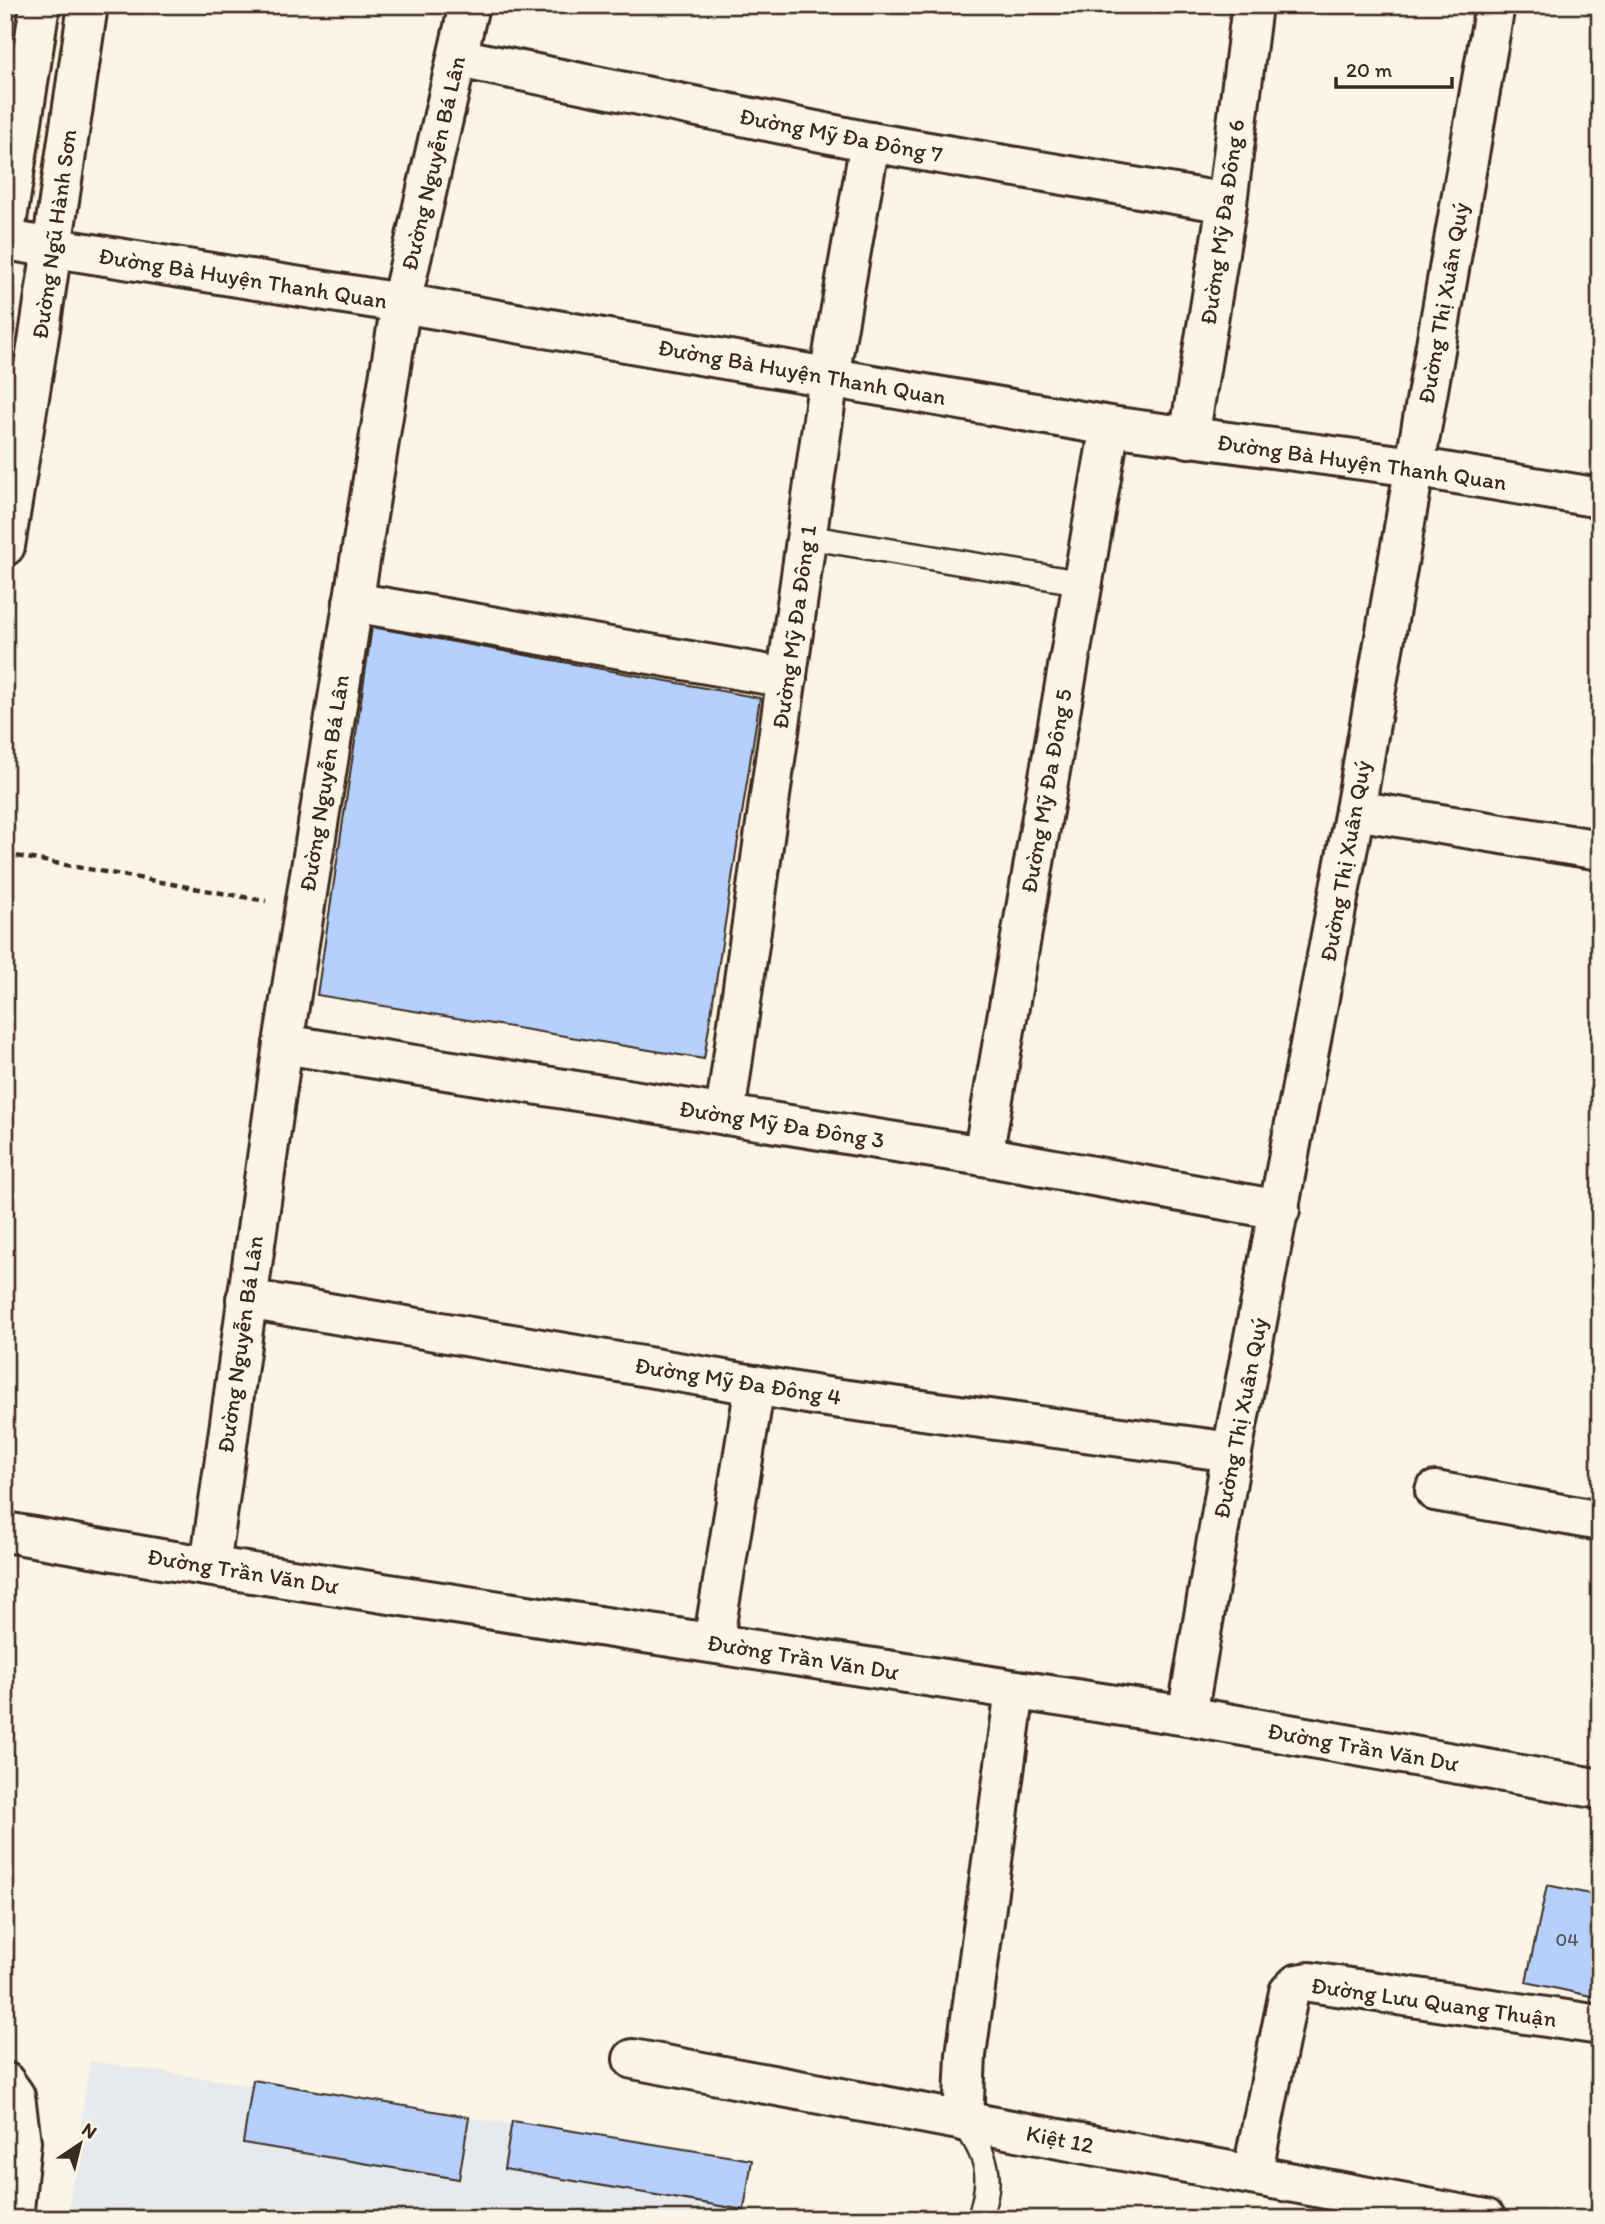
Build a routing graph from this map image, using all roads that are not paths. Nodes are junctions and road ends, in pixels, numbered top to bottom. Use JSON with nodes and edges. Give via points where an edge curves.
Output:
{"nodes":[{"id":1,"x":40,"y":5,"type":"edge"},
{"id":2,"x":88,"y":5,"type":"edge"},
{"id":3,"x":469,"y":5,"type":"edge"},
{"id":4,"x":1252,"y":5,"type":"edge"},
{"id":5,"x":1495,"y":5,"type":"edge"},
{"id":6,"x":458,"y":58,"type":"junction"},
{"id":7,"x":870,"y":142,"type":"junction"},
{"id":8,"x":1227,"y":203,"type":"junction"},
{"id":9,"x":5,"y":232,"type":"edge"},
{"id":10,"x":5,"y":240,"type":"edge"},
{"id":11,"x":52,"y":247,"type":"junction"},
{"id":12,"x":401,"y":303,"type":"junction"},
{"id":13,"x":829,"y":377,"type":"junction"},
{"id":14,"x":1110,"y":426,"type":"junction"},
{"id":15,"x":1189,"y":438,"type":"junction"},
{"id":16,"x":1414,"y":467,"type":"junction"},
{"id":17,"x":1600,"y":498,"type":"edge"},
{"id":18,"x":807,"y":537,"type":"junction"},
{"id":19,"x":5,"y":546,"type":"edge"},
{"id":20,"x":1083,"y":583,"type":"junction"},
{"id":21,"x":353,"y":602,"type":"junction"},
{"id":22,"x":787,"y":678,"type":"junction"},
{"id":23,"x":1356,"y":810,"type":"junction"},
{"id":24,"x":1600,"y":850,"type":"edge"},
{"id":25,"x":283,"y":1044,"type":"junction"},
{"id":26,"x":725,"y":1115,"type":"junction"},
{"id":27,"x":983,"y":1156,"type":"junction"},
{"id":28,"x":1280,"y":1210,"type":"junction"},
{"id":29,"x":246,"y":1299,"type":"junction"},
{"id":30,"x":755,"y":1385,"type":"junction"},
{"id":31,"x":1232,"y":1452,"type":"junction"},
{"id":32,"x":1435,"y":1491,"type":"dead end"},
{"id":33,"x":1600,"y":1521,"type":"edge"},
{"id":34,"x":5,"y":1532,"type":"edge"},
{"id":35,"x":210,"y":1566,"type":"junction"},
{"id":36,"x":713,"y":1643,"type":"junction"},
{"id":37,"x":1015,"y":1690,"type":"junction"},
{"id":38,"x":1186,"y":1716,"type":"junction"},
{"id":39,"x":1600,"y":1789,"type":"edge"},
{"id":40,"x":1600,"y":2025,"type":"edge"},
{"id":41,"x":634,"y":2059,"type":"dead end"},
{"id":42,"x":5,"y":2082,"type":"edge"},
{"id":43,"x":963,"y":2120,"type":"junction"},
{"id":44,"x":1252,"y":2175,"type":"junction"},
{"id":45,"x":13,"y":2219,"type":"edge"},
{"id":46,"x":979,"y":2219,"type":"edge"},
{"id":47,"x":1486,"y":2219,"type":"edge"}],
"edges":[{"from":1,"to":9,"type":"main road","name":"Đường Ngũ Hành Sơn"},
{"from":2,"to":11,"type":"main road","name":"Đường Ngũ Hành Sơn"},
{"from":3,"to":6,"type":"main road","name":"Đường Nguyễn Bá Lân"},
{"from":4,"to":8,"type":"main road","name":"Đường Mỹ Đa Đông 6"},
{"from":5,"to":16,"type":"main road","name":"Đường Thị Xuân Quý"},
{"from":6,"to":7,"type":"main road","name":"Đường Mỹ Đa Đông 7"},
{"from":6,"to":12,"type":"main road","name":"Đường Nguyễn Bá Lân"},
{"from":7,"to":8,"type":"main road","name":"Đường Mỹ Đa Đông 7"},
{"from":7,"to":13,"type":"main road","name":"Đường Mỹ Đa Đông 1"},
{"from":8,"to":15,"type":"main road","name":"Đường Mỹ Đa Đông 6"},
{"from":10,"to":11,"type":"main road","name":"Đường Bà Huyện Thanh Quan"},
{"from":11,"to":12,"type":"main road","name":"Đường Bà Huyện Thanh Quan"},
{"from":11,"to":19,"type":"main road","name":"Đường Ngũ Hành Sơn"},
{"from":12,"to":13,"type":"main road","name":"Đường Bà Huyện Thanh Quan"},
{"from":12,"to":21,"type":"main road","name":"Đường Nguyễn Bá Lân"},
{"from":13,"to":14,"type":"main road","name":"Đường Bà Huyện Thanh Quan"},
{"from":13,"to":18,"type":"main road","name":"Đường Mỹ Đa Đông 1"},
{"from":14,"to":15,"type":"main road","name":"Đường Bà Huyện Thanh Quan"},
{"from":14,"to":20,"type":"main road","name":"Đường Mỹ Đa Đông 5"},
{"from":15,"to":16,"type":"main road","name":"Đường Bà Huyện Thanh Quan"},
{"from":16,"to":17,"type":"main road","name":"Đường Bà Huyện Thanh Quan"},
{"from":16,"to":23,"type":"main road","name":"Đường Thị Xuân Quý"},
{"from":18,"to":20,"type":"lane"},
{"from":18,"to":22,"type":"main road","name":"Đường Mỹ Đa Đông 1"},
{"from":20,"to":27,"type":"main road","name":"Đường Mỹ Đa Đông 5"},
{"from":21,"to":22,"type":"main road"},
{"from":21,"to":25,"type":"main road","name":"Đường Nguyễn Bá Lân"},
{"from":22,"to":26,"type":"main road","name":"Đường Mỹ Đa Đông 1"},
{"from":23,"to":24,"type":"main road"},
{"from":23,"to":28,"type":"main road","name":"Đường Thị Xuân Quý"},
{"from":25,"to":26,"type":"main road","name":"Đường Mỹ Đa Đông 3"},
{"from":25,"to":29,"type":"main road","name":"Đường Nguyễn Bá Lân"},
{"from":26,"to":27,"type":"main road","name":"Đường Mỹ Đa Đông 3"},
{"from":27,"to":28,"type":"main road","name":"Đường Mỹ Đa Đông 3"},
{"from":28,"to":31,"type":"main road","name":"Đường Thị Xuân Quý"},
{"from":29,"to":30,"type":"main road","name":"Đường Mỹ Đa Đông 4"},
{"from":29,"to":35,"type":"main road","name":"Đường Nguyễn Bá Lân"},
{"from":30,"to":31,"type":"main road","name":"Đường Mỹ Đa Đông 4"},
{"from":30,"to":36,"type":"main road"},
{"from":31,"to":38,"type":"main road","name":"Đường Thị Xuân Quý"},
{"from":32,"to":33,"type":"main road"},
{"from":34,"to":35,"type":"main road","name":"Đường Trần Văn Dư"},
{"from":35,"to":36,"type":"main road","name":"Đường Trần Văn Dư"},
{"from":36,"to":37,"type":"main road","name":"Đường Trần Văn Dư"},
{"from":37,"to":38,"type":"main road","name":"Đường Trần Văn Dư"},
{"from":37,"to":43,"type":"main road","via":[[966,2055]]},
{"from":38,"to":39,"type":"main road","name":"Đường Trần Văn Dư"},
{"from":40,"to":44,"type":"main road","name":"Đường Lưu Quang Thuận","via":[[1310,1982],[1297,1984],[1289,1992]]},
{"from":41,"to":43,"type":"main road","name":"Kiệt 12"},
{"from":42,"to":45,"type":"main road","via":[[15,2096],[22,2142]]},
{"from":43,"to":44,"type":"main road","name":"Kiệt 12"},
{"from":43,"to":46,"type":"lane","via":[[988,2172]]},
{"from":44,"to":47,"type":"main road","name":"Kiệt 12"}]}
